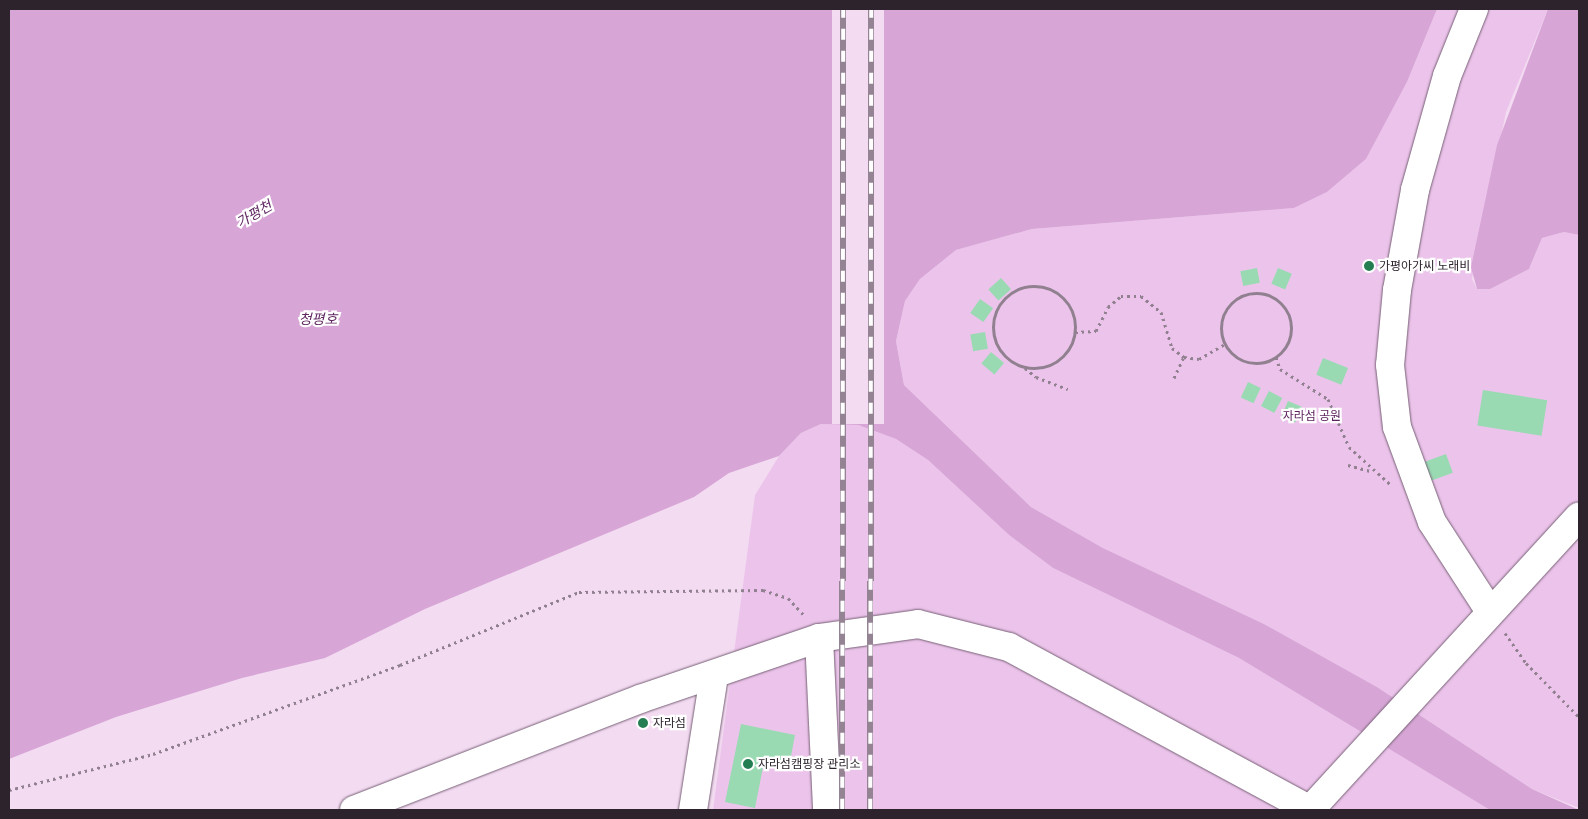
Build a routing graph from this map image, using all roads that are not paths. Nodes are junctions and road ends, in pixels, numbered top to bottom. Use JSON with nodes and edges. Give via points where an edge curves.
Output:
{"nodes":[{"id":1,"x":1474,"y":9,"type":"edge"},
{"id":2,"x":1579,"y":516,"type":"edge"},
{"id":3,"x":1489,"y":610,"type":"junction"},
{"id":4,"x":820,"y":638,"type":"junction"},
{"id":5,"x":714,"y":676,"type":"junction"},
{"id":6,"x":354,"y":810,"type":"edge"},
{"id":7,"x":693,"y":810,"type":"edge"},
{"id":8,"x":827,"y":810,"type":"edge"},
{"id":9,"x":1311,"y":810,"type":"edge"}],
"edges":[{"from":1,"to":3,"type":"street","via":[[1447,76],[1426,152],[1397,290],[1390,365],[1397,427],[1423,500],[1456,564]]},
{"from":2,"to":3,"type":"street"},
{"from":3,"to":9,"type":"street"},
{"from":4,"to":5,"type":"street"},
{"from":4,"to":8,"type":"street"},
{"from":4,"to":9,"type":"street","via":[[918,624],[1009,648]]},
{"from":5,"to":6,"type":"street","via":[[640,699]]},
{"from":5,"to":7,"type":"street"}]}
